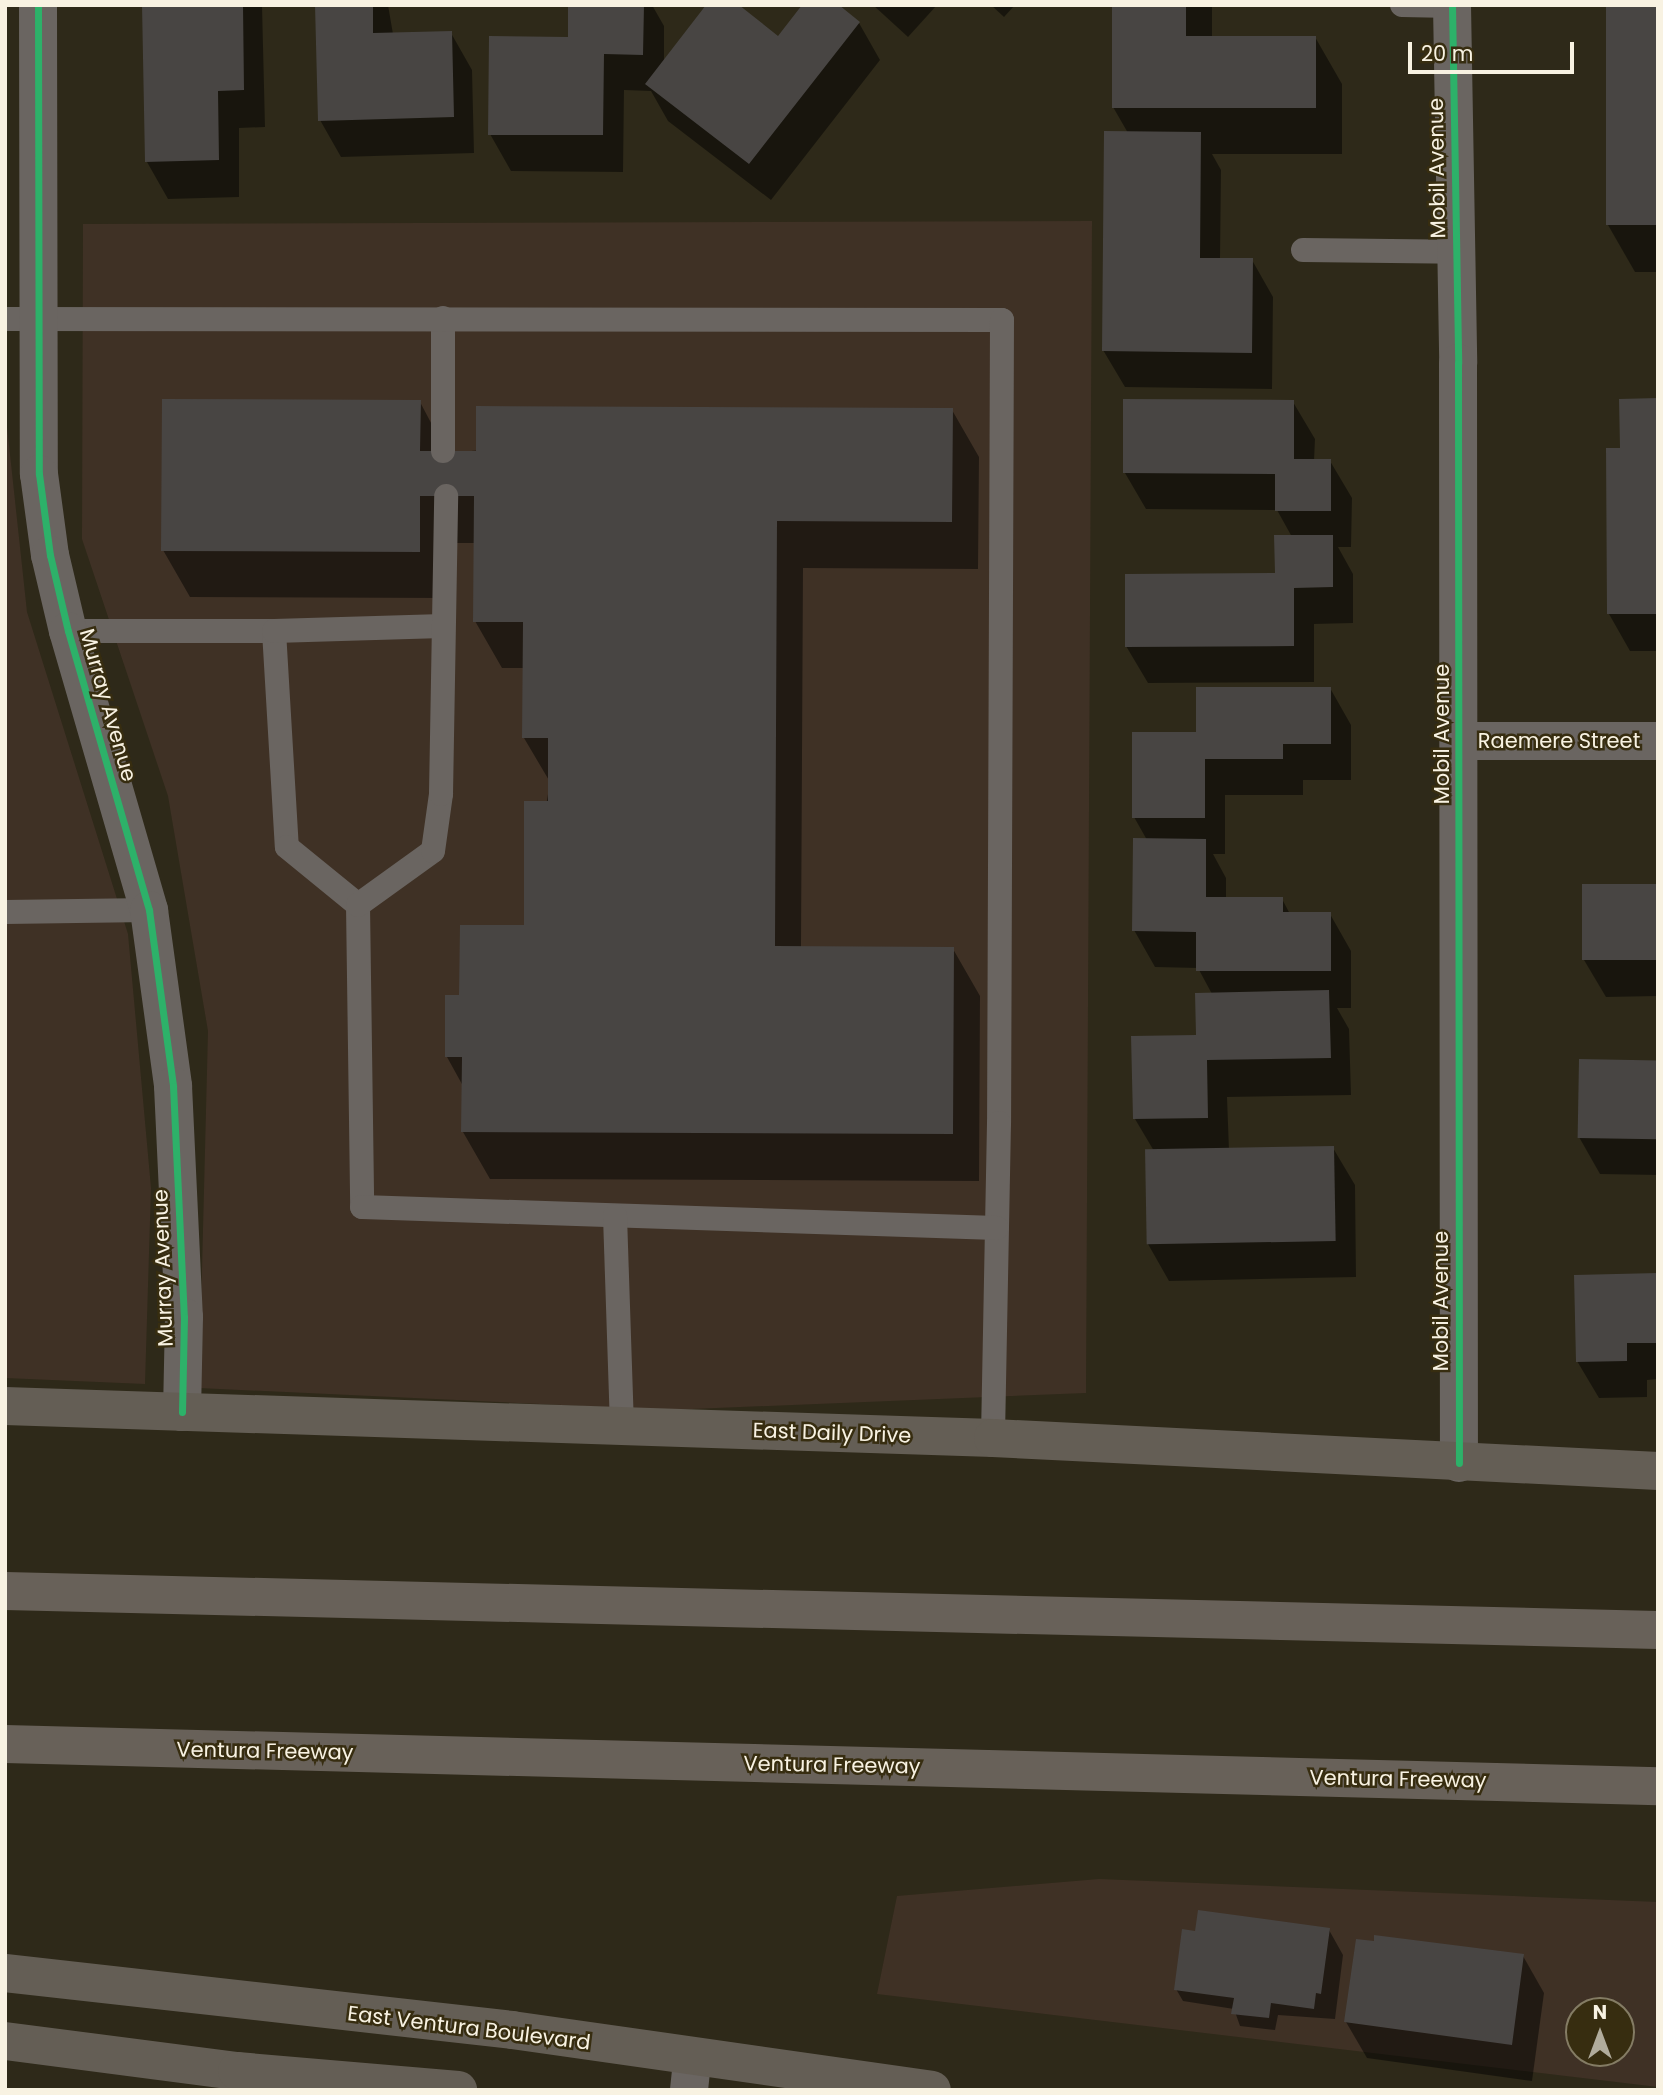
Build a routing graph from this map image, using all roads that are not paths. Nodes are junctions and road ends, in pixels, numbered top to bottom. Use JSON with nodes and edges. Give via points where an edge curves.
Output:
{"nodes":[{"id":1,"x":38,"y":5,"type":"edge"},
{"id":2,"x":1402,"y":5,"type":"edge"},
{"id":3,"x":1452,"y":6,"type":"edge"},
{"id":4,"x":1303,"y":250,"type":"dead end"},
{"id":5,"x":1456,"y":252,"type":"junction"},
{"id":6,"x":443,"y":318,"type":"junction"},
{"id":7,"x":21,"y":319,"type":"edge"},
{"id":8,"x":443,"y":451,"type":"dead end"},
{"id":9,"x":446,"y":496,"type":"dead end"},
{"id":10,"x":443,"y":626,"type":"junction"},
{"id":11,"x":68,"y":631,"type":"junction"},
{"id":12,"x":274,"y":631,"type":"junction"},
{"id":13,"x":1460,"y":741,"type":"junction"},
{"id":14,"x":1658,"y":741,"type":"edge"},
{"id":15,"x":358,"y":905,"type":"junction"},
{"id":16,"x":149,"y":910,"type":"junction"},
{"id":17,"x":5,"y":912,"type":"edge"},
{"id":18,"x":615,"y":1216,"type":"junction"},
{"id":19,"x":997,"y":1228,"type":"junction"},
{"id":20,"x":5,"y":1406,"type":"edge"},
{"id":21,"x":182,"y":1412,"type":"junction"},
{"id":22,"x":622,"y":1426,"type":"junction"},
{"id":23,"x":993,"y":1438,"type":"junction"},
{"id":24,"x":1459,"y":1463,"type":"junction"},
{"id":25,"x":1658,"y":1471,"type":"edge"},
{"id":26,"x":5,"y":1591,"type":"edge"},
{"id":27,"x":1658,"y":1630,"type":"edge"},
{"id":28,"x":5,"y":1744,"type":"edge"},
{"id":29,"x":1658,"y":1786,"type":"edge"},
{"id":30,"x":5,"y":1973,"type":"edge"},
{"id":31,"x":5,"y":2041,"type":"edge"},
{"id":32,"x":690,"y":2074,"type":"edge"},
{"id":33,"x":458,"y":2090,"type":"edge"},
{"id":34,"x":932,"y":2090,"type":"edge"}],
"edges":[{"from":1,"to":7,"type":"street","name":"Murray Avenue"},
{"from":2,"to":3,"type":"lane"},
{"from":3,"to":5,"type":"street","name":"Mobil Avenue"},
{"from":4,"to":5,"type":"lane"},
{"from":5,"to":13,"type":"street","name":"Mobil Avenue"},
{"from":6,"to":7,"type":"lane"},
{"from":6,"to":8,"type":"lane"},
{"from":6,"to":19,"type":"lane","via":[[1002,320]]},
{"from":7,"to":11,"type":"street","name":"Murray Avenue","via":[[50,555]]},
{"from":9,"to":10,"type":"lane"},
{"from":10,"to":12,"type":"lane"},
{"from":10,"to":15,"type":"lane","via":[[441,794],[433,851]]},
{"from":11,"to":12,"type":"lane"},
{"from":11,"to":16,"type":"street","name":"Murray Avenue"},
{"from":12,"to":15,"type":"lane","via":[[287,847]]},
{"from":13,"to":14,"type":"street","name":"Raemere Street"},
{"from":13,"to":24,"type":"street","name":"Mobil Avenue"},
{"from":15,"to":18,"type":"lane","via":[[362,1207]]},
{"from":16,"to":17,"type":"lane"},
{"from":16,"to":21,"type":"street","name":"Murray Avenue","via":[[173,1086],[184,1317]]},
{"from":18,"to":19,"type":"lane"},
{"from":18,"to":22,"type":"lane"},
{"from":19,"to":23,"type":"lane"},
{"from":20,"to":21,"type":"main road","name":"East Daily Drive"},
{"from":21,"to":22,"type":"main road","name":"East Daily Drive"},
{"from":22,"to":23,"type":"main road","name":"East Daily Drive"},
{"from":23,"to":24,"type":"main road","name":"East Daily Drive"},
{"from":24,"to":25,"type":"main road","name":"East Daily Drive"},
{"from":26,"to":27,"type":"highway"},
{"from":28,"to":29,"type":"highway","name":"Ventura Freeway"},
{"from":30,"to":32,"type":"main road","name":"East Ventura Boulevard","via":[[512,2030]]},
{"from":31,"to":33,"type":"main road","via":[[237,2071]]},
{"from":32,"to":34,"type":"main road","name":"East Ventura Boulevard"}]}
